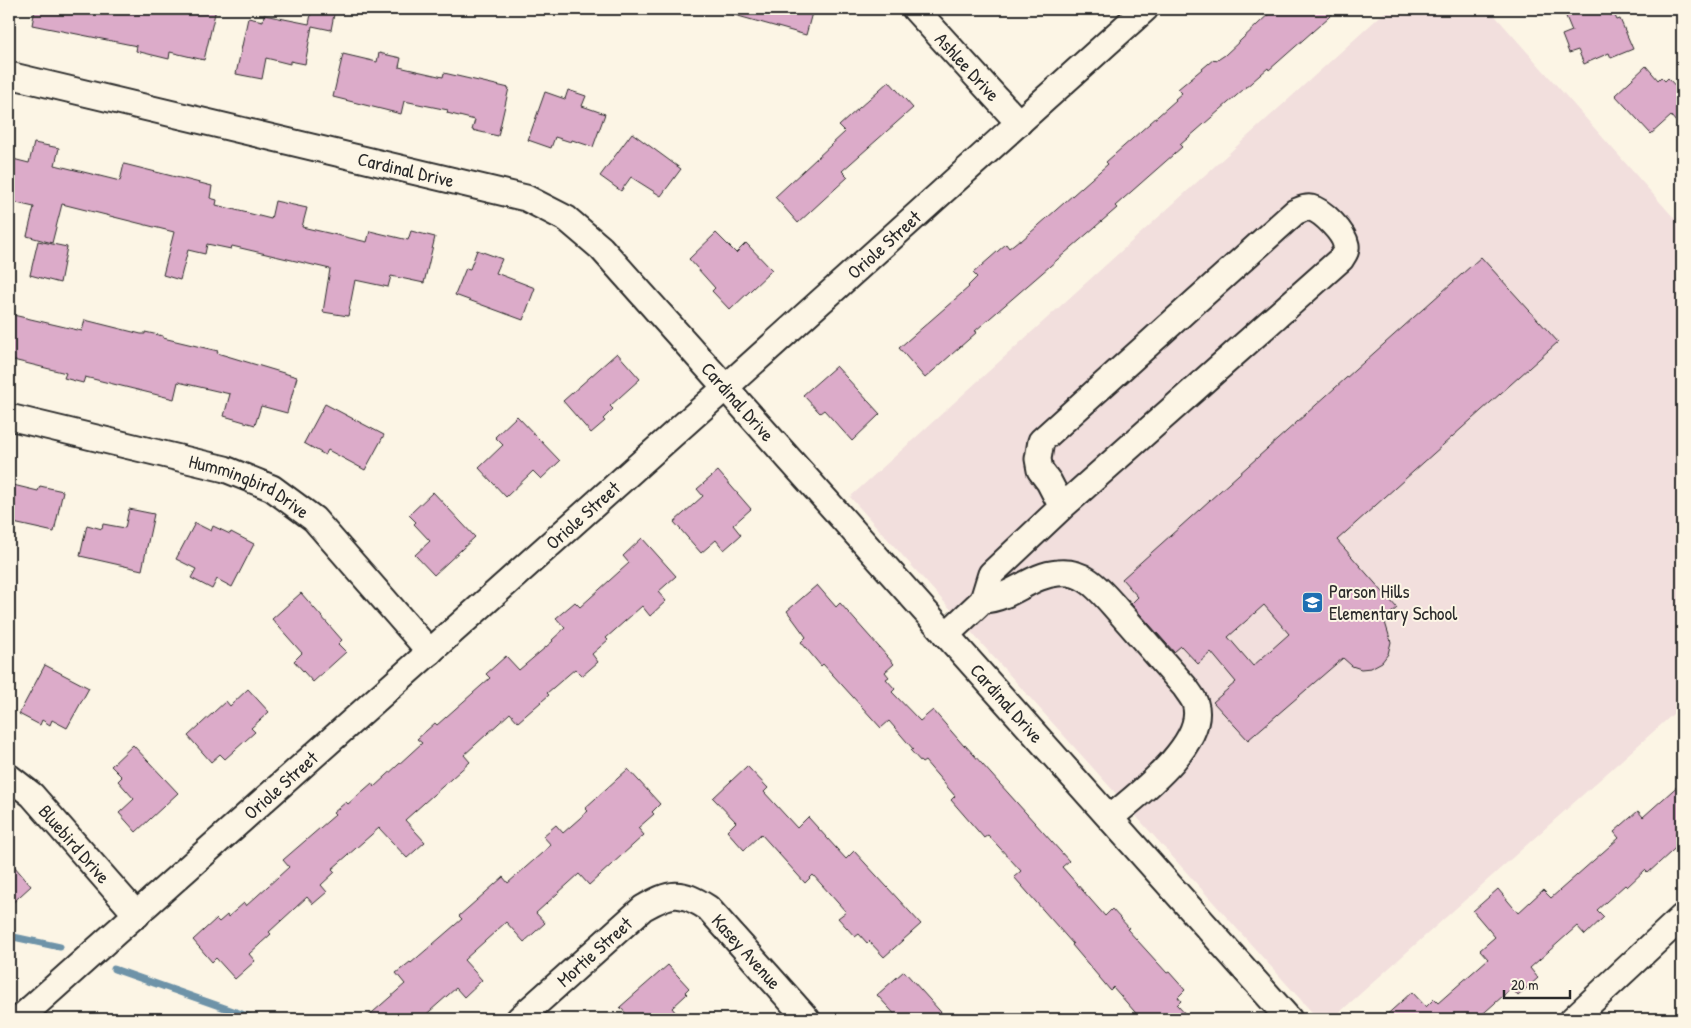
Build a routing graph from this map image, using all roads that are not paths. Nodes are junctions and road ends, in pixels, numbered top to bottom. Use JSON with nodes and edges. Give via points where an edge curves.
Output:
{"nodes":[{"id":1,"x":915,"y":9,"type":"edge"},
{"id":2,"x":1145,"y":9,"type":"edge"},
{"id":3,"x":9,"y":74,"type":"edge"},
{"id":4,"x":1019,"y":123,"type":"junction"},
{"id":5,"x":726,"y":387,"type":"junction"},
{"id":6,"x":9,"y":417,"type":"edge"},
{"id":7,"x":1062,"y":508,"type":"junction"},
{"id":8,"x":983,"y":600,"type":"junction"},
{"id":9,"x":946,"y":635,"type":"junction"},
{"id":10,"x":430,"y":652,"type":"junction"},
{"id":11,"x":9,"y":777,"type":"edge"},
{"id":12,"x":1110,"y":818,"type":"junction"},
{"id":13,"x":677,"y":894,"type":"joint"},
{"id":14,"x":137,"y":915,"type":"junction"},
{"id":15,"x":1682,"y":917,"type":"edge"},
{"id":16,"x":19,"y":1019,"type":"edge"},
{"id":17,"x":519,"y":1019,"type":"edge"},
{"id":18,"x":807,"y":1019,"type":"edge"},
{"id":19,"x":1289,"y":1019,"type":"edge"},
{"id":20,"x":1572,"y":1019,"type":"edge"}],
"edges":[{"from":1,"to":4,"type":"street","name":"Ashlee Drive"},
{"from":2,"to":4,"type":"street","name":"Oriole Street"},
{"from":3,"to":5,"type":"street","name":"Cardinal Drive","via":[[526,198],[567,219],[601,248]]},
{"from":4,"to":5,"type":"street","name":"Oriole Street"},
{"from":5,"to":9,"type":"street","name":"Cardinal Drive"},
{"from":5,"to":10,"type":"street","name":"Oriole Street"},
{"from":6,"to":10,"type":"street","name":"Hummingbird Drive","via":[[225,469],[272,488],[314,520]]},
{"from":7,"to":7,"type":"street","via":[[1341,259],[1346,252],[1342,233],[1322,214],[1313,208],[1295,212],[1041,441],[1040,470]]},
{"from":7,"to":8,"type":"street","via":[[991,574]]},
{"from":8,"to":9,"type":"street"},
{"from":8,"to":12,"type":"street","via":[[1007,595],[1039,576],[1075,574],[1088,580],[1185,687],[1195,703],[1196,718],[1183,748],[1170,765]]},
{"from":9,"to":12,"type":"street","name":"Cardinal Drive"},
{"from":10,"to":14,"type":"street","name":"Oriole Street"},
{"from":11,"to":14,"type":"street","name":"Bluebird Drive","via":[[32,795]]},
{"from":12,"to":19,"type":"street","name":"Cardinal Drive"},
{"from":13,"to":17,"type":"street","name":"Mortie Street","via":[[643,908]]},
{"from":13,"to":18,"type":"street","name":"Kasey Avenue","via":[[708,908]]},
{"from":14,"to":16,"type":"street","name":"Oriole Street"},
{"from":15,"to":20,"type":"street"}]}
